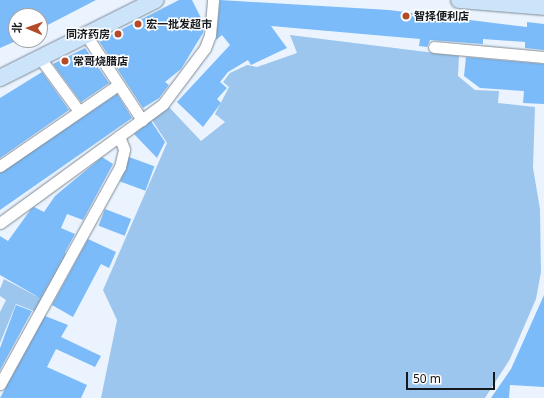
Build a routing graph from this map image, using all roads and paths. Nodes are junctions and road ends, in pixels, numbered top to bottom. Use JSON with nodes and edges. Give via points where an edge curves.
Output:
{"nodes":[{"id":1,"x":131,"y":0,"type":"edge"},
{"id":2,"x":156,"y":0,"type":"edge"},
{"id":3,"x":213,"y":0,"type":"edge"},
{"id":4,"x":459,"y":0,"type":"edge"},
{"id":5,"x":544,"y":7,"type":"edge"},
{"id":6,"x":86,"y":35,"type":"junction"},
{"id":7,"x":434,"y":47,"type":"dead end"},
{"id":8,"x":544,"y":57,"type":"edge"},
{"id":9,"x":40,"y":58,"type":"junction"},
{"id":10,"x":0,"y":68,"type":"edge"},
{"id":11,"x":0,"y":78,"type":"edge"},
{"id":12,"x":118,"y":85,"type":"junction"},
{"id":13,"x":79,"y":111,"type":"junction"},
{"id":14,"x":142,"y":120,"type":"junction"},
{"id":15,"x":118,"y":136,"type":"junction"},
{"id":16,"x":0,"y":166,"type":"edge"},
{"id":17,"x":0,"y":223,"type":"edge"},
{"id":18,"x":0,"y":384,"type":"edge"}],
"edges":[{"from":1,"to":10,"type":"main road"},
{"from":2,"to":6,"type":"main road"},
{"from":3,"to":14,"type":"street","via":[[210,35],[205,48],[163,104]]},
{"from":4,"to":5,"type":"main road"},
{"from":6,"to":9,"type":"main road"},
{"from":6,"to":12,"type":"street"},
{"from":7,"to":8,"type":"street"},
{"from":9,"to":11,"type":"main road"},
{"from":9,"to":13,"type":"street"},
{"from":12,"to":13,"type":"street"},
{"from":12,"to":14,"type":"street"},
{"from":13,"to":16,"type":"street"},
{"from":14,"to":15,"type":"street"},
{"from":15,"to":17,"type":"street"},
{"from":15,"to":18,"type":"street","via":[[124,149],[120,167]]}]}
